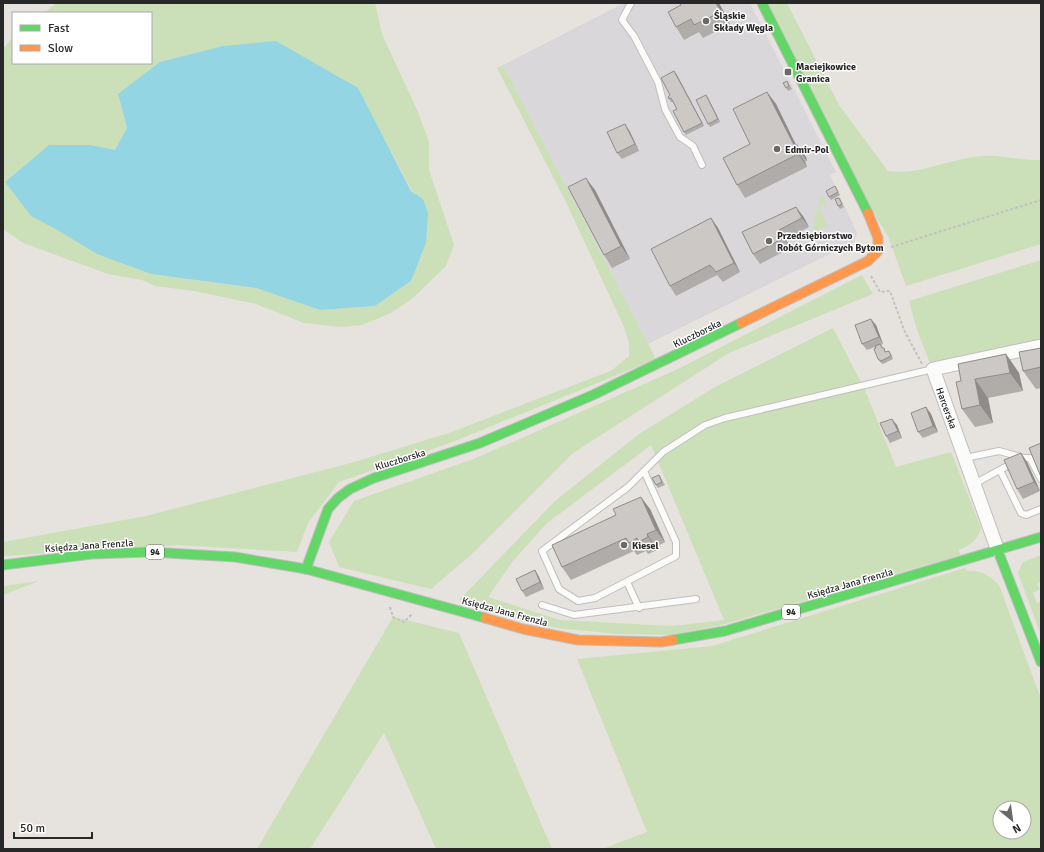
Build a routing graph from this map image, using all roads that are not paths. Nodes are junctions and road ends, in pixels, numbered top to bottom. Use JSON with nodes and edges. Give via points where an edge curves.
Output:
{"nodes":[{"id":1,"x":631,"y":3,"type":"edge"},
{"id":2,"x":762,"y":3,"type":"edge"},
{"id":3,"x":702,"y":165,"type":"dead end"},
{"id":4,"x":1041,"y":346,"type":"edge"},
{"id":5,"x":929,"y":370,"type":"junction"},
{"id":6,"x":965,"y":458,"type":"junction"},
{"id":7,"x":1022,"y":458,"type":"junction"},
{"id":8,"x":1000,"y":470,"type":"junction"},
{"id":9,"x":644,"y":471,"type":"junction"},
{"id":10,"x":1041,"y":479,"type":"edge"},
{"id":11,"x":974,"y":484,"type":"junction"},
{"id":12,"x":1041,"y":509,"type":"edge"},
{"id":13,"x":1041,"y":537,"type":"edge"},
{"id":14,"x":998,"y":550,"type":"junction"},
{"id":15,"x":3,"y":565,"type":"edge"},
{"id":16,"x":306,"y":569,"type":"junction"},
{"id":17,"x":627,"y":582,"type":"junction"},
{"id":18,"x":696,"y":599,"type":"dead end"},
{"id":19,"x":542,"y":605,"type":"dead end"},
{"id":20,"x":639,"y":608,"type":"junction"},
{"id":21,"x":1040,"y":659,"type":"edge"}],
"edges":[{"from":1,"to":3,"type":"lane","via":[[622,20],[634,36],[658,82],[665,109],[680,137],[693,146]]},
{"from":2,"to":16,"type":"main road","name":"Kluczborska","via":[[871,218],[878,238],[878,251],[861,265],[599,393],[480,443],[374,478],[350,489],[328,509]]},
{"from":4,"to":5,"type":"street"},
{"from":5,"to":6,"type":"street","name":"Harcerska"},
{"from":5,"to":9,"type":"lane","via":[[704,425],[663,452]]},
{"from":6,"to":7,"type":"lane","via":[[998,451]]},
{"from":6,"to":11,"type":"street","name":"Harcerska"},
{"from":7,"to":8,"type":"lane"},
{"from":7,"to":10,"type":"lane","via":[[1030,458]]},
{"from":8,"to":11,"type":"lane"},
{"from":8,"to":12,"type":"lane","via":[[1021,513],[1026,515]]},
{"from":9,"to":17,"type":"lane","via":[[676,542],[676,556]]},
{"from":9,"to":17,"type":"lane","via":[[628,487],[542,551],[559,589],[578,601],[595,598]]},
{"from":11,"to":14,"type":"street","name":"Harcerska"},
{"from":13,"to":14,"type":"main road","name":"Księdza Jana Frenzla","number":"94"},
{"from":14,"to":16,"type":"main road","name":"Księdza Jana Frenzla","number":"94","via":[[725,631],[661,642],[578,640],[523,630],[410,596]]},
{"from":14,"to":21,"type":"main road"},
{"from":15,"to":16,"type":"main road","name":"Księdza Jana Frenzla","number":"94","via":[[92,554],[150,552],[235,557]]},
{"from":17,"to":20,"type":"lane"},
{"from":18,"to":20,"type":"lane"},
{"from":19,"to":20,"type":"lane","via":[[574,615]]}]}
